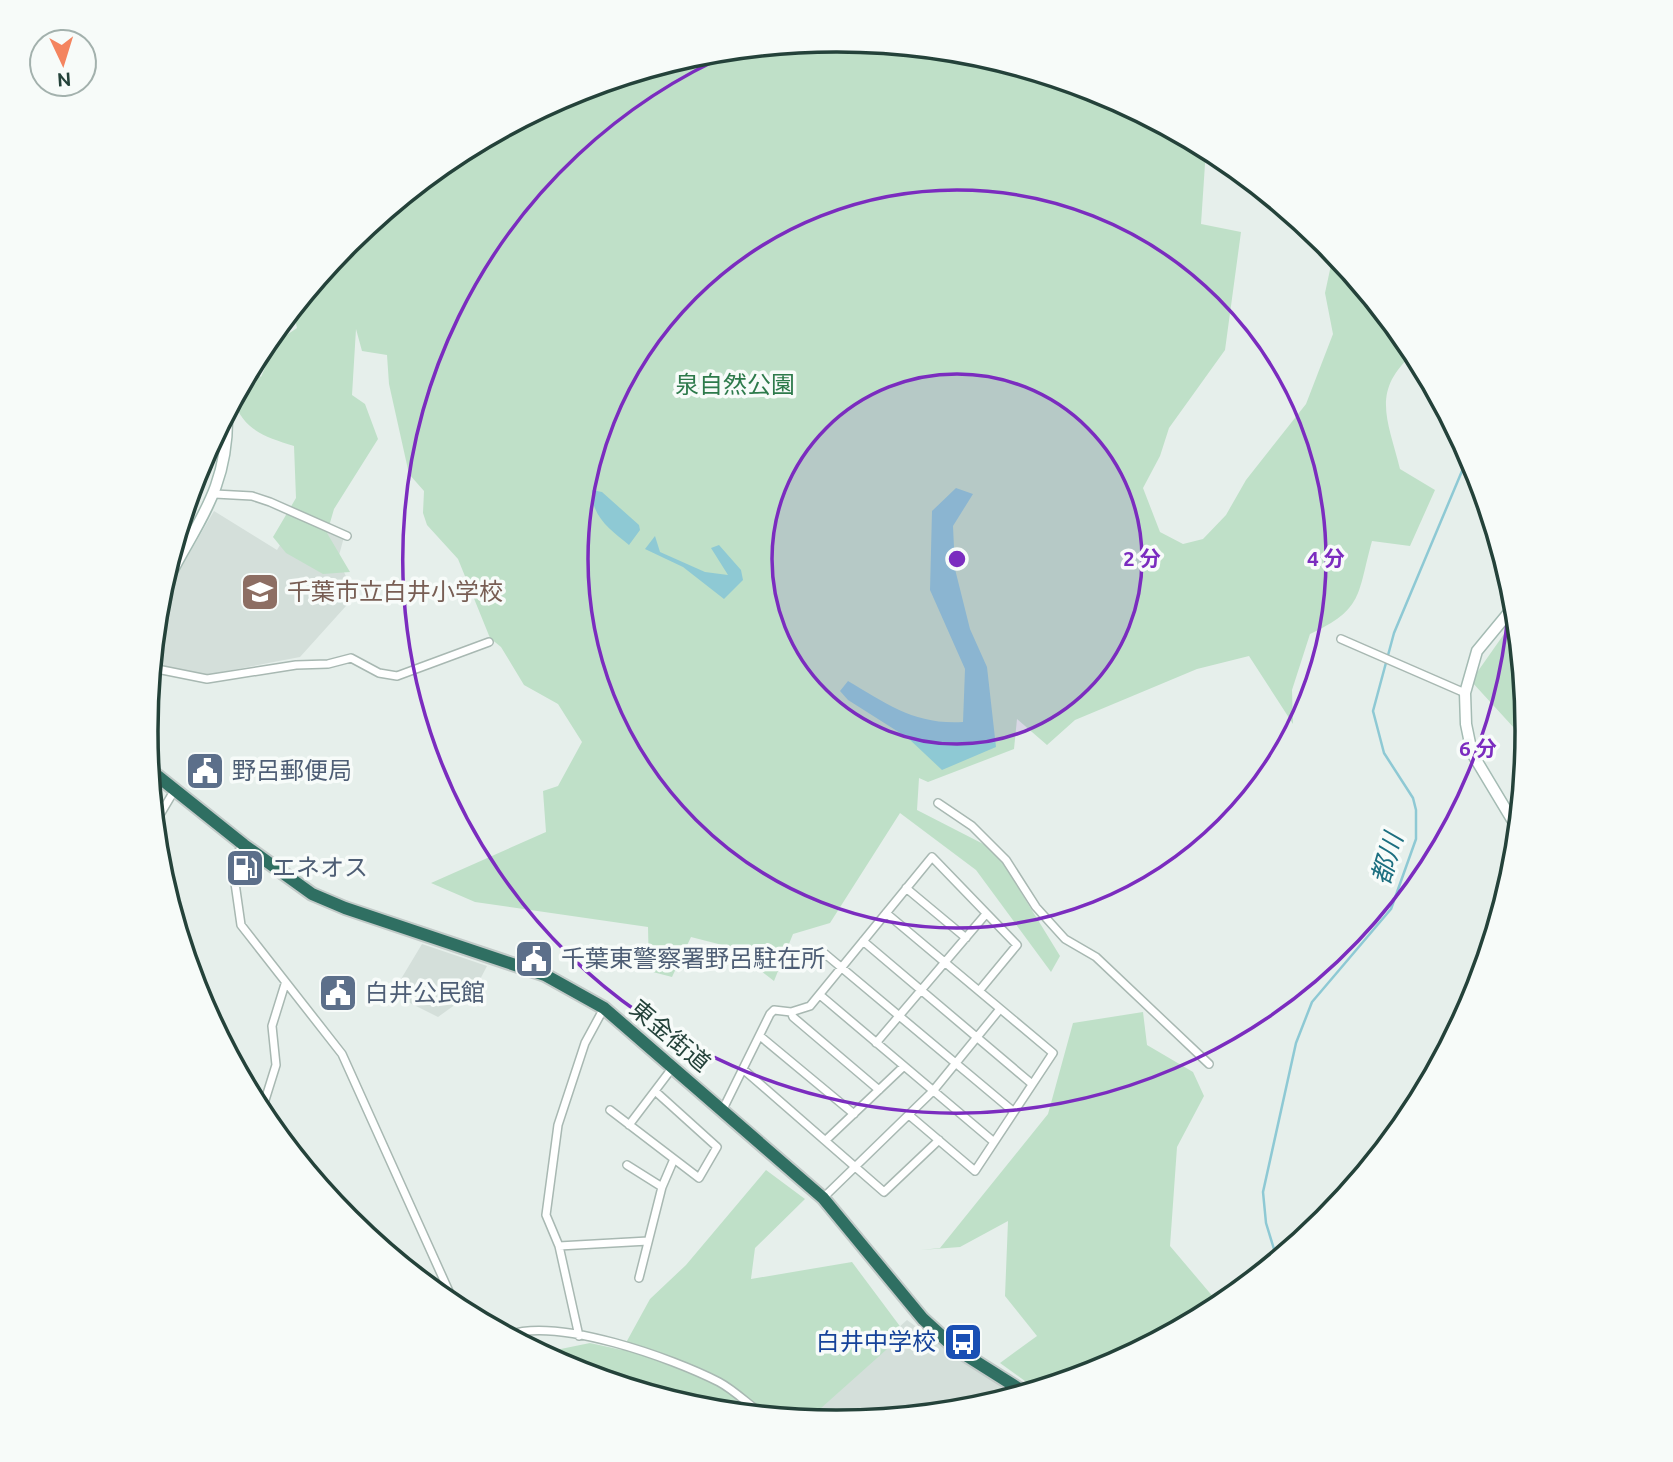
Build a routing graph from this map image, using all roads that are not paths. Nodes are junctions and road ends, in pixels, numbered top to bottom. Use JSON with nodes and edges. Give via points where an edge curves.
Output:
{"nodes":[{"id":1,"x":226,"y":435,"type":"edge"},
{"id":2,"x":215,"y":494,"type":"junction"},
{"id":3,"x":347,"y":536,"type":"dead end"},
{"id":4,"x":180,"y":558,"type":"edge"},
{"id":5,"x":1505,"y":617,"type":"edge"},
{"id":6,"x":1341,"y":639,"type":"dead end"},
{"id":7,"x":489,"y":642,"type":"dead end"},
{"id":8,"x":161,"y":670,"type":"edge"},
{"id":9,"x":1465,"y":693,"type":"junction"},
{"id":10,"x":159,"y":778,"type":"edge"},
{"id":11,"x":174,"y":791,"type":"junction"},
{"id":12,"x":938,"y":803,"type":"dead end"},
{"id":13,"x":163,"y":810,"type":"edge"},
{"id":14,"x":1510,"y":816,"type":"edge"},
{"id":15,"x":244,"y":845,"type":"junction"},
{"id":16,"x":906,"y":888,"type":"junction"},
{"id":17,"x":886,"y":913,"type":"junction"},
{"id":18,"x":986,"y":914,"type":"junction"},
{"id":19,"x":966,"y":938,"type":"junction"},
{"id":20,"x":863,"y":941,"type":"junction"},
{"id":21,"x":824,"y":953,"type":"dead end"},
{"id":22,"x":944,"y":963,"type":"junction"},
{"id":23,"x":842,"y":968,"type":"junction"},
{"id":24,"x":285,"y":984,"type":"junction"},
{"id":25,"x":921,"y":991,"type":"junction"},
{"id":26,"x":979,"y":991,"type":"junction"},
{"id":27,"x":820,"y":995,"type":"junction"},
{"id":28,"x":604,"y":1007,"type":"junction"},
{"id":29,"x":1000,"y":1009,"type":"junction"},
{"id":30,"x":791,"y":1012,"type":"junction"},
{"id":31,"x":899,"y":1016,"type":"junction"},
{"id":32,"x":760,"y":1036,"type":"junction"},
{"id":33,"x":977,"y":1037,"type":"junction"},
{"id":34,"x":876,"y":1043,"type":"junction"},
{"id":35,"x":955,"y":1063,"type":"junction"},
{"id":36,"x":1209,"y":1064,"type":"dead end"},
{"id":37,"x":673,"y":1067,"type":"junction"},
{"id":38,"x":903,"y":1067,"type":"junction"},
{"id":39,"x":744,"y":1070,"type":"junction"},
{"id":40,"x":1032,"y":1084,"type":"junction"},
{"id":41,"x":879,"y":1090,"type":"junction"},
{"id":42,"x":655,"y":1091,"type":"junction"},
{"id":43,"x":933,"y":1091,"type":"junction"},
{"id":44,"x":266,"y":1098,"type":"edge"},
{"id":45,"x":723,"y":1109,"type":"junction"},
{"id":46,"x":610,"y":1110,"type":"dead end"},
{"id":47,"x":1014,"y":1112,"type":"junction"},
{"id":48,"x":854,"y":1114,"type":"junction"},
{"id":49,"x":909,"y":1115,"type":"junction"},
{"id":50,"x":629,"y":1125,"type":"junction"},
{"id":51,"x":827,"y":1140,"type":"junction"},
{"id":52,"x":939,"y":1140,"type":"junction"},
{"id":53,"x":994,"y":1142,"type":"junction"},
{"id":54,"x":674,"y":1159,"type":"junction"},
{"id":55,"x":627,"y":1166,"type":"dead end"},
{"id":56,"x":856,"y":1166,"type":"junction"},
{"id":57,"x":662,"y":1187,"type":"junction"},
{"id":58,"x":823,"y":1198,"type":"junction"},
{"id":59,"x":648,"y":1241,"type":"junction"},
{"id":60,"x":559,"y":1246,"type":"junction"},
{"id":61,"x":639,"y":1278,"type":"dead end"},
{"id":62,"x":446,"y":1285,"type":"edge"},
{"id":63,"x":522,"y":1332,"type":"edge"},
{"id":64,"x":579,"y":1336,"type":"junction"},
{"id":65,"x":1014,"y":1385,"type":"edge"},
{"id":66,"x":749,"y":1404,"type":"edge"}],
"edges":[{"from":1,"to":2,"type":"street"},
{"from":2,"to":3,"type":"street","via":[[252,496]]},
{"from":2,"to":4,"type":"street"},
{"from":5,"to":9,"type":"street","via":[[1477,651]]},
{"from":6,"to":9,"type":"street"},
{"from":7,"to":8,"type":"street","via":[[397,676],[379,673],[351,658],[207,679]]},
{"from":9,"to":14,"type":"street","via":[[1465,724],[1472,753]]},
{"from":10,"to":11,"type":"highway","name":"東金街道"},
{"from":11,"to":13,"type":"street"},
{"from":11,"to":15,"type":"highway","name":"東金街道"},
{"from":12,"to":36,"type":"street","via":[[972,826],[1006,860],[1036,907],[1065,939],[1096,957]]},
{"from":15,"to":24,"type":"street","via":[[234,876],[239,917]]},
{"from":15,"to":28,"type":"highway","name":"東金街道","via":[[294,883],[327,901],[545,975]]},
{"from":16,"to":17,"type":"street"},
{"from":16,"to":18,"type":"street","via":[[932,857]]},
{"from":16,"to":19,"type":"street"},
{"from":17,"to":20,"type":"street"},
{"from":17,"to":22,"type":"street"},
{"from":18,"to":19,"type":"street"},
{"from":18,"to":26,"type":"street","via":[[1017,945]]},
{"from":19,"to":22,"type":"street"},
{"from":20,"to":23,"type":"street"},
{"from":20,"to":25,"type":"street"},
{"from":21,"to":23,"type":"street"},
{"from":22,"to":25,"type":"street"},
{"from":22,"to":26,"type":"street"},
{"from":23,"to":27,"type":"street"},
{"from":23,"to":31,"type":"street"},
{"from":24,"to":44,"type":"street","via":[[272,1026],[276,1065]]},
{"from":24,"to":62,"type":"street","via":[[326,1032],[351,1072]]},
{"from":25,"to":31,"type":"street"},
{"from":25,"to":33,"type":"street"},
{"from":26,"to":29,"type":"street"},
{"from":27,"to":30,"type":"street","via":[[803,1010]]},
{"from":27,"to":34,"type":"street"},
{"from":28,"to":37,"type":"highway","name":"東金街道"},
{"from":28,"to":60,"type":"street","via":[[585,1043],[558,1125],[546,1215]]},
{"from":29,"to":33,"type":"street"},
{"from":29,"to":40,"type":"street","via":[[1053,1053]]},
{"from":30,"to":32,"type":"street","via":[[774,1010]]},
{"from":30,"to":41,"type":"street"},
{"from":31,"to":34,"type":"street"},
{"from":31,"to":35,"type":"street"},
{"from":32,"to":39,"type":"street"},
{"from":32,"to":48,"type":"street"},
{"from":33,"to":35,"type":"street"},
{"from":33,"to":40,"type":"street"},
{"from":34,"to":38,"type":"street"},
{"from":35,"to":43,"type":"street"},
{"from":35,"to":47,"type":"street"},
{"from":37,"to":42,"type":"street"},
{"from":37,"to":45,"type":"highway","name":"東金街道"},
{"from":38,"to":41,"type":"street"},
{"from":38,"to":43,"type":"street"},
{"from":39,"to":45,"type":"street"},
{"from":39,"to":51,"type":"street"},
{"from":40,"to":47,"type":"street"},
{"from":41,"to":48,"type":"street"},
{"from":42,"to":50,"type":"street"},
{"from":42,"to":54,"type":"street","via":[[717,1147],[699,1178]]},
{"from":43,"to":49,"type":"street"},
{"from":43,"to":53,"type":"street"},
{"from":45,"to":58,"type":"highway","name":"東金街道"},
{"from":46,"to":50,"type":"street"},
{"from":47,"to":53,"type":"street"},
{"from":48,"to":51,"type":"street"},
{"from":49,"to":52,"type":"street"},
{"from":49,"to":56,"type":"street"},
{"from":50,"to":54,"type":"street"},
{"from":51,"to":56,"type":"street"},
{"from":52,"to":53,"type":"street","via":[[975,1171]]},
{"from":52,"to":56,"type":"street","via":[[884,1192]]},
{"from":54,"to":57,"type":"street"},
{"from":55,"to":57,"type":"street"},
{"from":56,"to":58,"type":"street"},
{"from":57,"to":59,"type":"street"},
{"from":58,"to":65,"type":"highway","name":"東金街道","via":[[923,1319],[956,1349]]},
{"from":59,"to":60,"type":"street"},
{"from":59,"to":61,"type":"street"},
{"from":60,"to":64,"type":"street"},
{"from":63,"to":64,"type":"street"},
{"from":64,"to":66,"type":"street","via":[[633,1347],[720,1383]]}]}
